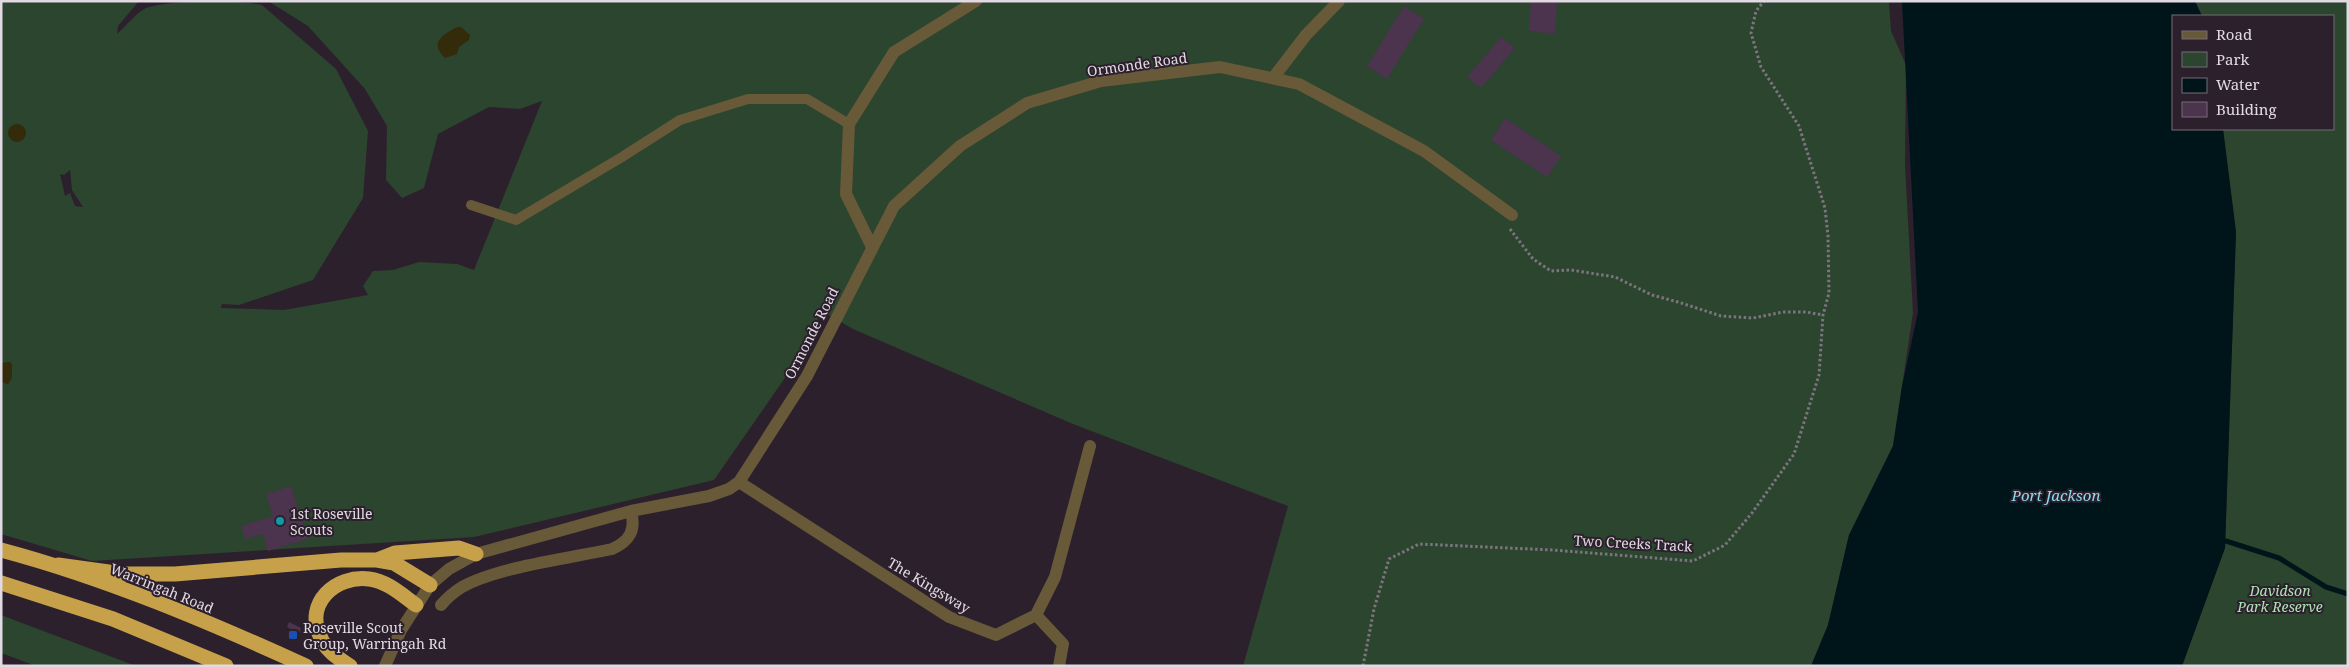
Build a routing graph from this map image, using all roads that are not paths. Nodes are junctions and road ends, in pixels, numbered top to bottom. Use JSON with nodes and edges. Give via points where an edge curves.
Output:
{"nodes":[{"id":1,"x":976,"y":1,"type":"edge"},
{"id":2,"x":1339,"y":1,"type":"edge"},
{"id":3,"x":1273,"y":78,"type":"junction"},
{"id":4,"x":848,"y":124,"type":"junction"},
{"id":5,"x":472,"y":205,"type":"dead end"},
{"id":6,"x":1507,"y":212,"type":"road end"},
{"id":7,"x":872,"y":246,"type":"junction"},
{"id":8,"x":1090,"y":446,"type":"dead end"},
{"id":9,"x":739,"y":482,"type":"junction"},
{"id":10,"x":632,"y":511,"type":"junction"},
{"id":11,"x":1,"y":550,"type":"edge"},
{"id":12,"x":476,"y":554,"type":"junction"},
{"id":13,"x":377,"y":560,"type":"junction"},
{"id":14,"x":58,"y":565,"type":"junction"},
{"id":15,"x":1,"y":583,"type":"edge"},
{"id":16,"x":430,"y":585,"type":"junction"},
{"id":17,"x":441,"y":604,"type":"dead end"},
{"id":18,"x":416,"y":605,"type":"junction"},
{"id":19,"x":1036,"y":614,"type":"junction"},
{"id":20,"x":226,"y":666,"type":"edge"},
{"id":21,"x":306,"y":666,"type":"edge"},
{"id":22,"x":350,"y":666,"type":"edge"},
{"id":23,"x":384,"y":666,"type":"edge"},
{"id":24,"x":1059,"y":666,"type":"edge"}],
"edges":[{"from":1,"to":4,"type":"street","via":[[894,52]]},
{"from":2,"to":3,"type":"street","via":[[1306,35]]},
{"from":3,"to":6,"type":"street","name":"Ormonde Road","via":[[1299,84],[1424,150]]},
{"from":3,"to":7,"type":"street","name":"Ormonde Road","via":[[1220,67],[1101,81],[1027,103],[960,146],[907,194],[894,206]]},
{"from":4,"to":5,"type":"lane","via":[[808,99],[748,99],[680,120],[516,220]]},
{"from":4,"to":7,"type":"street","via":[[846,194]]},
{"from":7,"to":9,"type":"street","name":"Ormonde Road","via":[[807,376]]},
{"from":8,"to":19,"type":"street","via":[[1056,577]]},
{"from":9,"to":10,"type":"street","via":[[709,496]]},
{"from":9,"to":19,"type":"street","name":"The Kingsway","via":[[949,617],[996,635]]},
{"from":10,"to":12,"type":"street"},
{"from":10,"to":17,"type":"street","via":[[632,534],[620,546],[510,570],[470,583]]},
{"from":11,"to":14,"type":"highway","name":"Warringah Road"},
{"from":12,"to":13,"type":"highway","via":[[459,548],[395,553]]},
{"from":12,"to":16,"type":"street","via":[[449,569]]},
{"from":13,"to":14,"type":"highway","via":[[175,574],[122,574]]},
{"from":13,"to":16,"type":"highway","via":[[394,564]]},
{"from":14,"to":21,"type":"highway","name":"Warringah Road","via":[[150,599]]},
{"from":15,"to":20,"type":"highway","via":[[113,619]]},
{"from":16,"to":18,"type":"street"},
{"from":18,"to":22,"type":"highway","via":[[393,588],[370,579],[340,583],[326,592],[315,613],[319,636],[334,654]]},
{"from":18,"to":23,"type":"street","via":[[400,630]]},
{"from":19,"to":24,"type":"street","via":[[1064,644]]}]}
